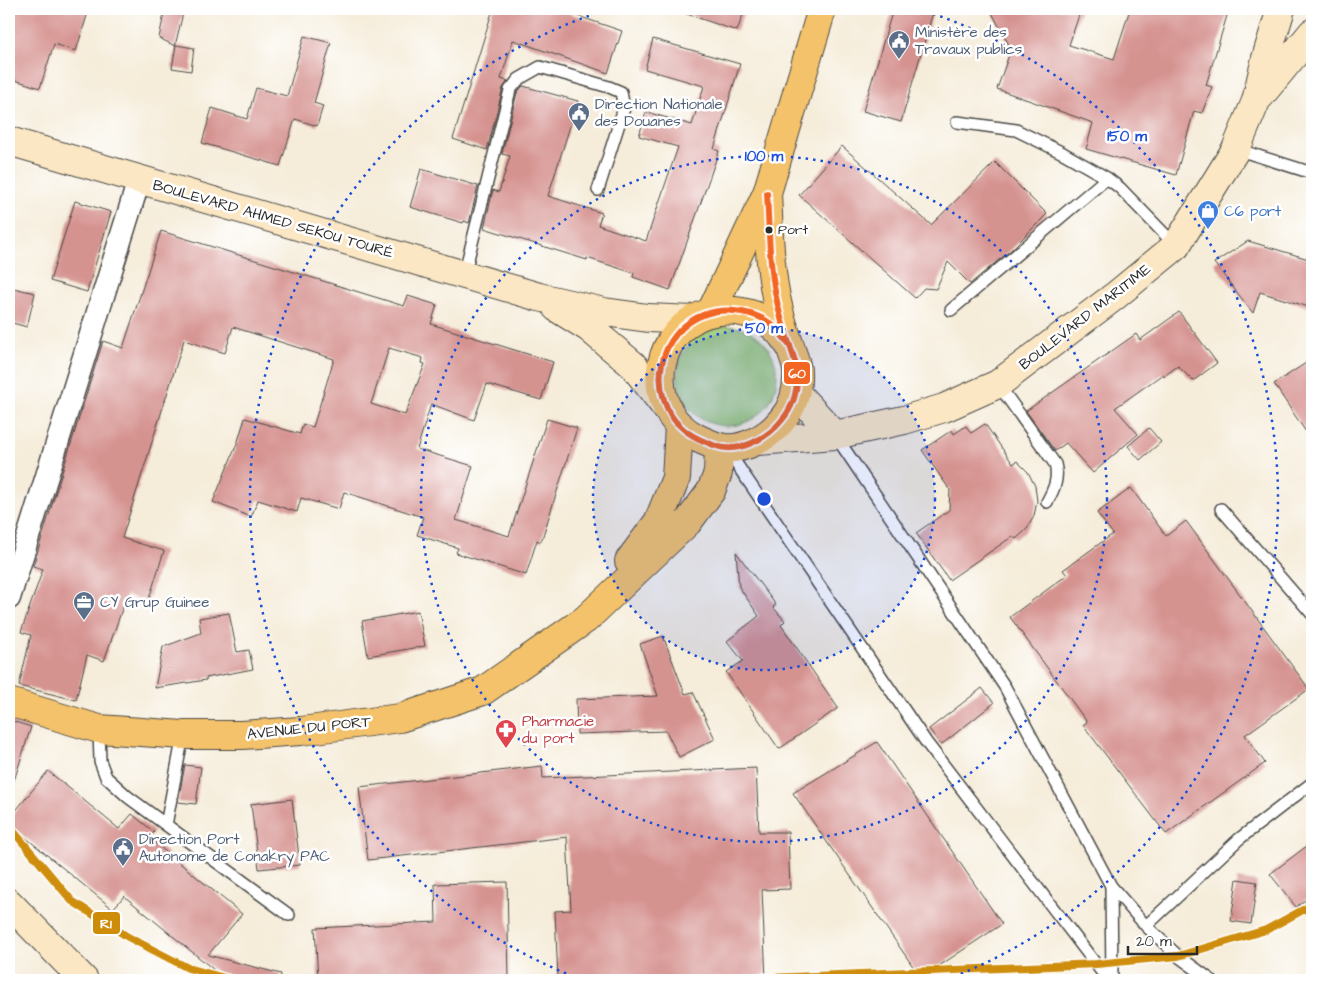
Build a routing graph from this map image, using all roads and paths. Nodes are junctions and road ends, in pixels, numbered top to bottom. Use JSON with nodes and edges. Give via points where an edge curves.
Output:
{"nodes":[{"id":1,"x":822,"y":9,"type":"edge"},
{"id":2,"x":1281,"y":9,"type":"edge"},
{"id":3,"x":1289,"y":9,"type":"edge"},
{"id":4,"x":1312,"y":20,"type":"edge"},
{"id":5,"x":1312,"y":32,"type":"edge"},
{"id":6,"x":1256,"y":102,"type":"junction"},
{"id":7,"x":957,"y":122,"type":"dead end"},
{"id":8,"x":9,"y":141,"type":"edge"},
{"id":9,"x":1236,"y":149,"type":"junction"},
{"id":10,"x":1312,"y":173,"type":"edge"},
{"id":11,"x":1107,"y":178,"type":"junction"},
{"id":12,"x":139,"y":180,"type":"junction"},
{"id":13,"x":598,"y":190,"type":"dead end"},
{"id":14,"x":767,"y":193,"type":"junction"},
{"id":15,"x":1176,"y":246,"type":"junction"},
{"id":16,"x":464,"y":275,"type":"junction"},
{"id":17,"x":538,"y":297,"type":"junction"},
{"id":18,"x":951,"y":310,"type":"dead end"},
{"id":19,"x":702,"y":316,"type":"junction"},
{"id":20,"x":790,"y":346,"type":"junction"},
{"id":21,"x":998,"y":384,"type":"junction"},
{"id":22,"x":796,"y":392,"type":"junction"},
{"id":23,"x":673,"y":417,"type":"junction"},
{"id":24,"x":835,"y":435,"type":"junction"},
{"id":25,"x":758,"y":441,"type":"junction"},
{"id":26,"x":723,"y":448,"type":"junction"},
{"id":27,"x":1047,"y":502,"type":"dead end"},
{"id":28,"x":1221,"y":509,"type":"dead end"},
{"id":29,"x":9,"y":598,"type":"edge"},
{"id":30,"x":1312,"y":614,"type":"edge"},
{"id":31,"x":586,"y":619,"type":"junction"},
{"id":32,"x":9,"y":702,"type":"edge"},
{"id":33,"x":99,"y":729,"type":"junction"},
{"id":34,"x":183,"y":735,"type":"junction"},
{"id":35,"x":1312,"y":783,"type":"edge"},
{"id":36,"x":166,"y":825,"type":"junction"},
{"id":37,"x":1111,"y":886,"type":"junction"},
{"id":38,"x":9,"y":903,"type":"edge"},
{"id":39,"x":288,"y":914,"type":"dead end"},
{"id":40,"x":1146,"y":926,"type":"junction"},
{"id":41,"x":84,"y":980,"type":"edge"},
{"id":42,"x":1110,"y":980,"type":"edge"},
{"id":43,"x":1211,"y":980,"type":"edge"}],
"edges":[{"from":1,"to":14,"type":"main road"},
{"from":2,"to":6,"type":"street","name":"BOULEVARD MARITIME"},
{"from":3,"to":4,"type":"street"},
{"from":5,"to":6,"type":"street","name":"BOULEVARD MARITIME"},
{"from":6,"to":9,"type":"street","name":"BOULEVARD MARITIME"},
{"from":7,"to":11,"type":"lane","via":[[1016,130]]},
{"from":8,"to":12,"type":"street","name":"BOULEVARD AHMED SEKOU TOURÉ"},
{"from":9,"to":10,"type":"lane"},
{"from":9,"to":15,"type":"street","name":"BOULEVARD MARITIME"},
{"from":11,"to":15,"type":"lane"},
{"from":11,"to":18,"type":"lane"},
{"from":12,"to":16,"type":"street","name":"BOULEVARD AHMED SEKOU TOURÉ"},
{"from":12,"to":29,"type":"street"},
{"from":13,"to":16,"type":"lane","via":[[624,108],[621,92],[540,68],[519,78],[510,90]]},
{"from":14,"to":19,"type":"main road"},
{"from":14,"to":20,"type":"main road","via":[[777,305]]},
{"from":15,"to":21,"type":"street","name":"BOULEVARD MARITIME"},
{"from":16,"to":17,"type":"street","name":"BOULEVARD AHMED SEKOU TOURÉ"},
{"from":17,"to":19,"type":"street","name":"BOULEVARD AHMED SEKOU TOURÉ","via":[[648,318]]},
{"from":17,"to":23,"type":"street","name":"BOULEVARD AHMED SEKOU TOURÉ","via":[[589,328],[633,366]]},
{"from":19,"to":20,"type":"main road","via":[[730,310],[754,314],[775,327]]},
{"from":19,"to":23,"type":"main road","via":[[678,332],[667,348],[660,368],[661,389]]},
{"from":20,"to":22,"type":"main road","via":[[797,369]]},
{"from":21,"to":24,"type":"street","name":"BOULEVARD MARITIME","via":[[944,408]]},
{"from":21,"to":27,"type":"lane","via":[[1055,464],[1058,473],[1056,484]]},
{"from":22,"to":24,"type":"street"},
{"from":22,"to":25,"type":"main road","via":[[789,412],[776,429]]},
{"from":23,"to":26,"type":"main road","via":[[696,439]]},
{"from":23,"to":31,"type":"main road","name":"AVENUE DU PORT","via":[[676,478],[658,522]]},
{"from":24,"to":25,"type":"street","name":"BOULEVARD MARITIME"},
{"from":24,"to":37,"type":"lane","via":[[1005,687]]},
{"from":25,"to":26,"type":"main road"},
{"from":26,"to":31,"type":"main road","name":"AVENUE DU PORT","via":[[711,491],[688,522]]},
{"from":26,"to":42,"type":"lane","via":[[926,742]]},
{"from":28,"to":30,"type":"lane"},
{"from":31,"to":34,"type":"main road","name":"AVENUE DU PORT","via":[[483,691],[400,718],[242,735]]},
{"from":32,"to":33,"type":"main road","name":"AVENUE DU PORT"},
{"from":33,"to":34,"type":"main road","name":"AVENUE DU PORT"},
{"from":33,"to":36,"type":"lane","via":[[100,761],[106,778]]},
{"from":34,"to":36,"type":"lane"},
{"from":35,"to":40,"type":"lane","via":[[1239,839]]},
{"from":36,"to":39,"type":"lane"},
{"from":37,"to":40,"type":"lane"},
{"from":37,"to":42,"type":"lane"},
{"from":38,"to":41,"type":"street"},
{"from":40,"to":43,"type":"lane","via":[[1178,956]]}]}
